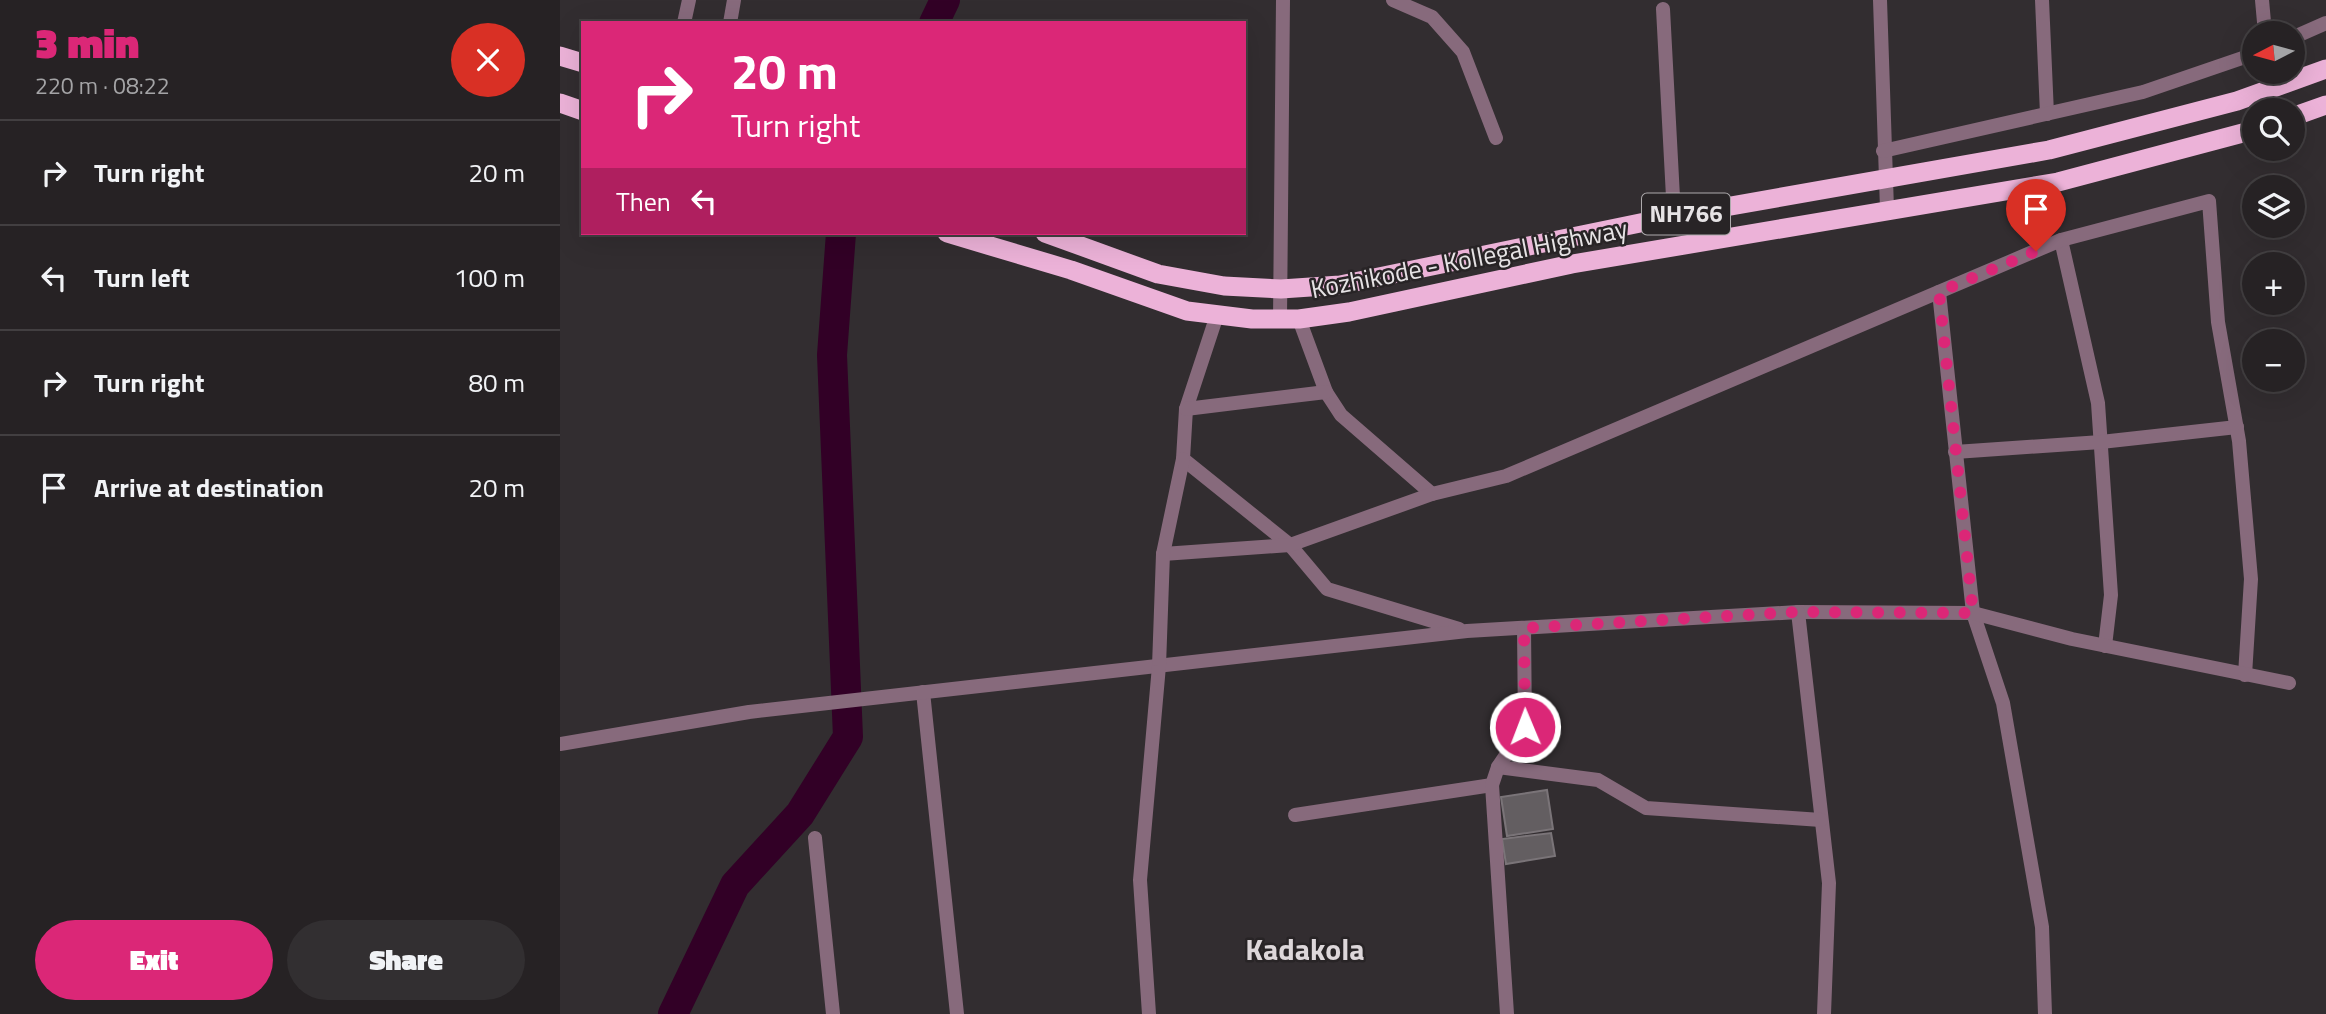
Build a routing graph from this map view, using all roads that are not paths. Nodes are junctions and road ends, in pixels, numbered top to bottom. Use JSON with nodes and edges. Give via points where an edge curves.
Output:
{"nodes":[{"id":1,"x":689,"y":0,"type":"edge"},
{"id":2,"x":734,"y":0,"type":"edge"},
{"id":3,"x":1283,"y":0,"type":"edge"},
{"id":4,"x":1392,"y":0,"type":"edge"},
{"id":5,"x":1880,"y":0,"type":"edge"},
{"id":6,"x":2042,"y":0,"type":"edge"},
{"id":7,"x":2262,"y":0,"type":"edge"},
{"id":8,"x":1663,"y":9,"type":"dead end"},
{"id":9,"x":684,"y":21,"type":"edge"},
{"id":10,"x":730,"y":21,"type":"edge"},
{"id":11,"x":2264,"y":21,"type":"edge"},
{"id":12,"x":2326,"y":23,"type":"edge"},
{"id":13,"x":2305,"y":32,"type":"edge"},
{"id":14,"x":560,"y":56,"type":"edge"},
{"id":15,"x":2242,"y":58,"type":"edge"},
{"id":16,"x":581,"y":62,"type":"edge"},
{"id":17,"x":2326,"y":69,"type":"edge"},
{"id":18,"x":560,"y":103,"type":"edge"},
{"id":19,"x":2326,"y":105,"type":"edge"},
{"id":20,"x":581,"y":110,"type":"edge"},
{"id":21,"x":2305,"y":112,"type":"edge"},
{"id":22,"x":2047,"y":114,"type":"junction"},
{"id":23,"x":2242,"y":133,"type":"edge"},
{"id":24,"x":1496,"y":138,"type":"dead end"},
{"id":25,"x":1883,"y":150,"type":"junction"},
{"id":26,"x":1885,"y":178,"type":"junction"},
{"id":27,"x":1887,"y":209,"type":"junction"},
{"id":28,"x":1674,"y":216,"type":"junction"},
{"id":29,"x":954,"y":235,"type":"edge"},
{"id":30,"x":1051,"y":235,"type":"edge"},
{"id":31,"x":2061,"y":240,"type":"junction"},
{"id":32,"x":1281,"y":289,"type":"junction"},
{"id":33,"x":1939,"y":292,"type":"junction"},
{"id":34,"x":1217,"y":315,"type":"junction"},
{"id":35,"x":1289,"y":319,"type":"junction"},
{"id":36,"x":1326,"y":392,"type":"junction"},
{"id":37,"x":1186,"y":409,"type":"junction"},
{"id":38,"x":2237,"y":427,"type":"junction"},
{"id":39,"x":2101,"y":442,"type":"junction"},
{"id":40,"x":1955,"y":452,"type":"junction"},
{"id":41,"x":1183,"y":459,"type":"junction"},
{"id":42,"x":1432,"y":494,"type":"junction"},
{"id":43,"x":1290,"y":545,"type":"junction"},
{"id":44,"x":1163,"y":554,"type":"junction"},
{"id":45,"x":1797,"y":612,"type":"junction"},
{"id":46,"x":1973,"y":613,"type":"junction"},
{"id":47,"x":1524,"y":628,"type":"junction"},
{"id":48,"x":1467,"y":631,"type":"junction"},
{"id":49,"x":2105,"y":646,"type":"junction"},
{"id":50,"x":1158,"y":666,"type":"junction"},
{"id":51,"x":2245,"y":675,"type":"junction"},
{"id":52,"x":2289,"y":683,"type":"dead end"},
{"id":53,"x":915,"y":693,"type":"junction"},
{"id":54,"x":560,"y":744,"type":"edge"},
{"id":55,"x":1498,"y":767,"type":"junction"},
{"id":56,"x":1492,"y":785,"type":"junction"},
{"id":57,"x":1295,"y":815,"type":"dead end"},
{"id":58,"x":1821,"y":820,"type":"junction"},
{"id":59,"x":815,"y":838,"type":"dead end"},
{"id":60,"x":833,"y":1014,"type":"edge"},
{"id":61,"x":957,"y":1014,"type":"edge"},
{"id":62,"x":1149,"y":1014,"type":"edge"},
{"id":63,"x":1507,"y":1014,"type":"edge"},
{"id":64,"x":1824,"y":1014,"type":"edge"},
{"id":65,"x":2045,"y":1014,"type":"edge"}],
"edges":[{"from":1,"to":9,"type":"street"},
{"from":2,"to":10,"type":"street"},
{"from":3,"to":32,"type":"street"},
{"from":4,"to":24,"type":"street","via":[[1432,17],[1462,52]]},
{"from":5,"to":25,"type":"street"},
{"from":6,"to":22,"type":"street"},
{"from":7,"to":11,"type":"street"},
{"from":8,"to":28,"type":"street"},
{"from":12,"to":13,"type":"street"},
{"from":14,"to":16,"type":"highway"},
{"from":15,"to":22,"type":"street","via":[[2143,92]]},
{"from":17,"to":26,"type":"highway","name":"Kozhikode - Kollegal Highway","number":"NH766","via":[[2141,128],[2049,150]]},
{"from":18,"to":20,"type":"highway"},
{"from":19,"to":21,"type":"highway"},
{"from":22,"to":25,"type":"street"},
{"from":23,"to":27,"type":"highway","name":"Kozhikode - Kollegal Highway","number":"NH766","via":[[2058,182]]},
{"from":25,"to":26,"type":"street"},
{"from":26,"to":27,"type":"street"},
{"from":26,"to":28,"type":"highway","name":"Kozhikode - Kollegal Highway","number":"NH766"},
{"from":27,"to":35,"type":"highway","name":"Kozhikode - Kollegal Highway","number":"NH766","via":[[1572,264],[1349,312]]},
{"from":28,"to":32,"type":"highway","name":"Kozhikode - Kollegal Highway","number":"NH766","via":[[1399,275]]},
{"from":29,"to":34,"type":"highway","name":"Kozhikode - Kollegal Highway","number":"NH766","via":[[1187,311]]},
{"from":30,"to":32,"type":"highway","name":"Kozhikode - Kollegal Highway","number":"NH766","via":[[1158,274],[1224,286]]},
{"from":31,"to":33,"type":"street"},
{"from":31,"to":38,"type":"street","via":[[2208,201],[2218,322]]},
{"from":31,"to":39,"type":"street","via":[[2098,403]]},
{"from":32,"to":35,"type":"street"},
{"from":33,"to":40,"type":"street"},
{"from":33,"to":42,"type":"street","via":[[1506,476]]},
{"from":34,"to":35,"type":"highway","name":"Kozhikode - Kollegal Highway","number":"NH766"},
{"from":34,"to":37,"type":"street"},
{"from":35,"to":36,"type":"street"},
{"from":36,"to":37,"type":"street"},
{"from":36,"to":42,"type":"street","via":[[1341,415]]},
{"from":37,"to":41,"type":"street"},
{"from":38,"to":39,"type":"street"},
{"from":38,"to":51,"type":"street","via":[[2251,579]]},
{"from":39,"to":40,"type":"street"},
{"from":39,"to":49,"type":"street","via":[[2111,595]]},
{"from":40,"to":46,"type":"street"},
{"from":41,"to":43,"type":"street"},
{"from":41,"to":44,"type":"street"},
{"from":42,"to":43,"type":"street"},
{"from":43,"to":44,"type":"street"},
{"from":43,"to":48,"type":"street","via":[[1327,589]]},
{"from":44,"to":50,"type":"street"},
{"from":45,"to":46,"type":"street"},
{"from":45,"to":47,"type":"street"},
{"from":45,"to":58,"type":"street"},
{"from":46,"to":49,"type":"street"},
{"from":46,"to":65,"type":"street","via":[[2003,703],[2042,927]]},
{"from":47,"to":48,"type":"street"},
{"from":47,"to":55,"type":"street","via":[[1525,727]]},
{"from":48,"to":50,"type":"street"},
{"from":49,"to":51,"type":"street"},
{"from":50,"to":53,"type":"street"},
{"from":50,"to":62,"type":"street","via":[[1140,880]]},
{"from":51,"to":52,"type":"street"},
{"from":53,"to":54,"type":"street","via":[[785,708]]},
{"from":53,"to":61,"type":"street"},
{"from":55,"to":56,"type":"street"},
{"from":55,"to":58,"type":"street","via":[[1598,780],[1646,808]]},
{"from":56,"to":57,"type":"street"},
{"from":56,"to":63,"type":"street"},
{"from":58,"to":64,"type":"street","via":[[1829,883]]},
{"from":59,"to":60,"type":"street"}]}
